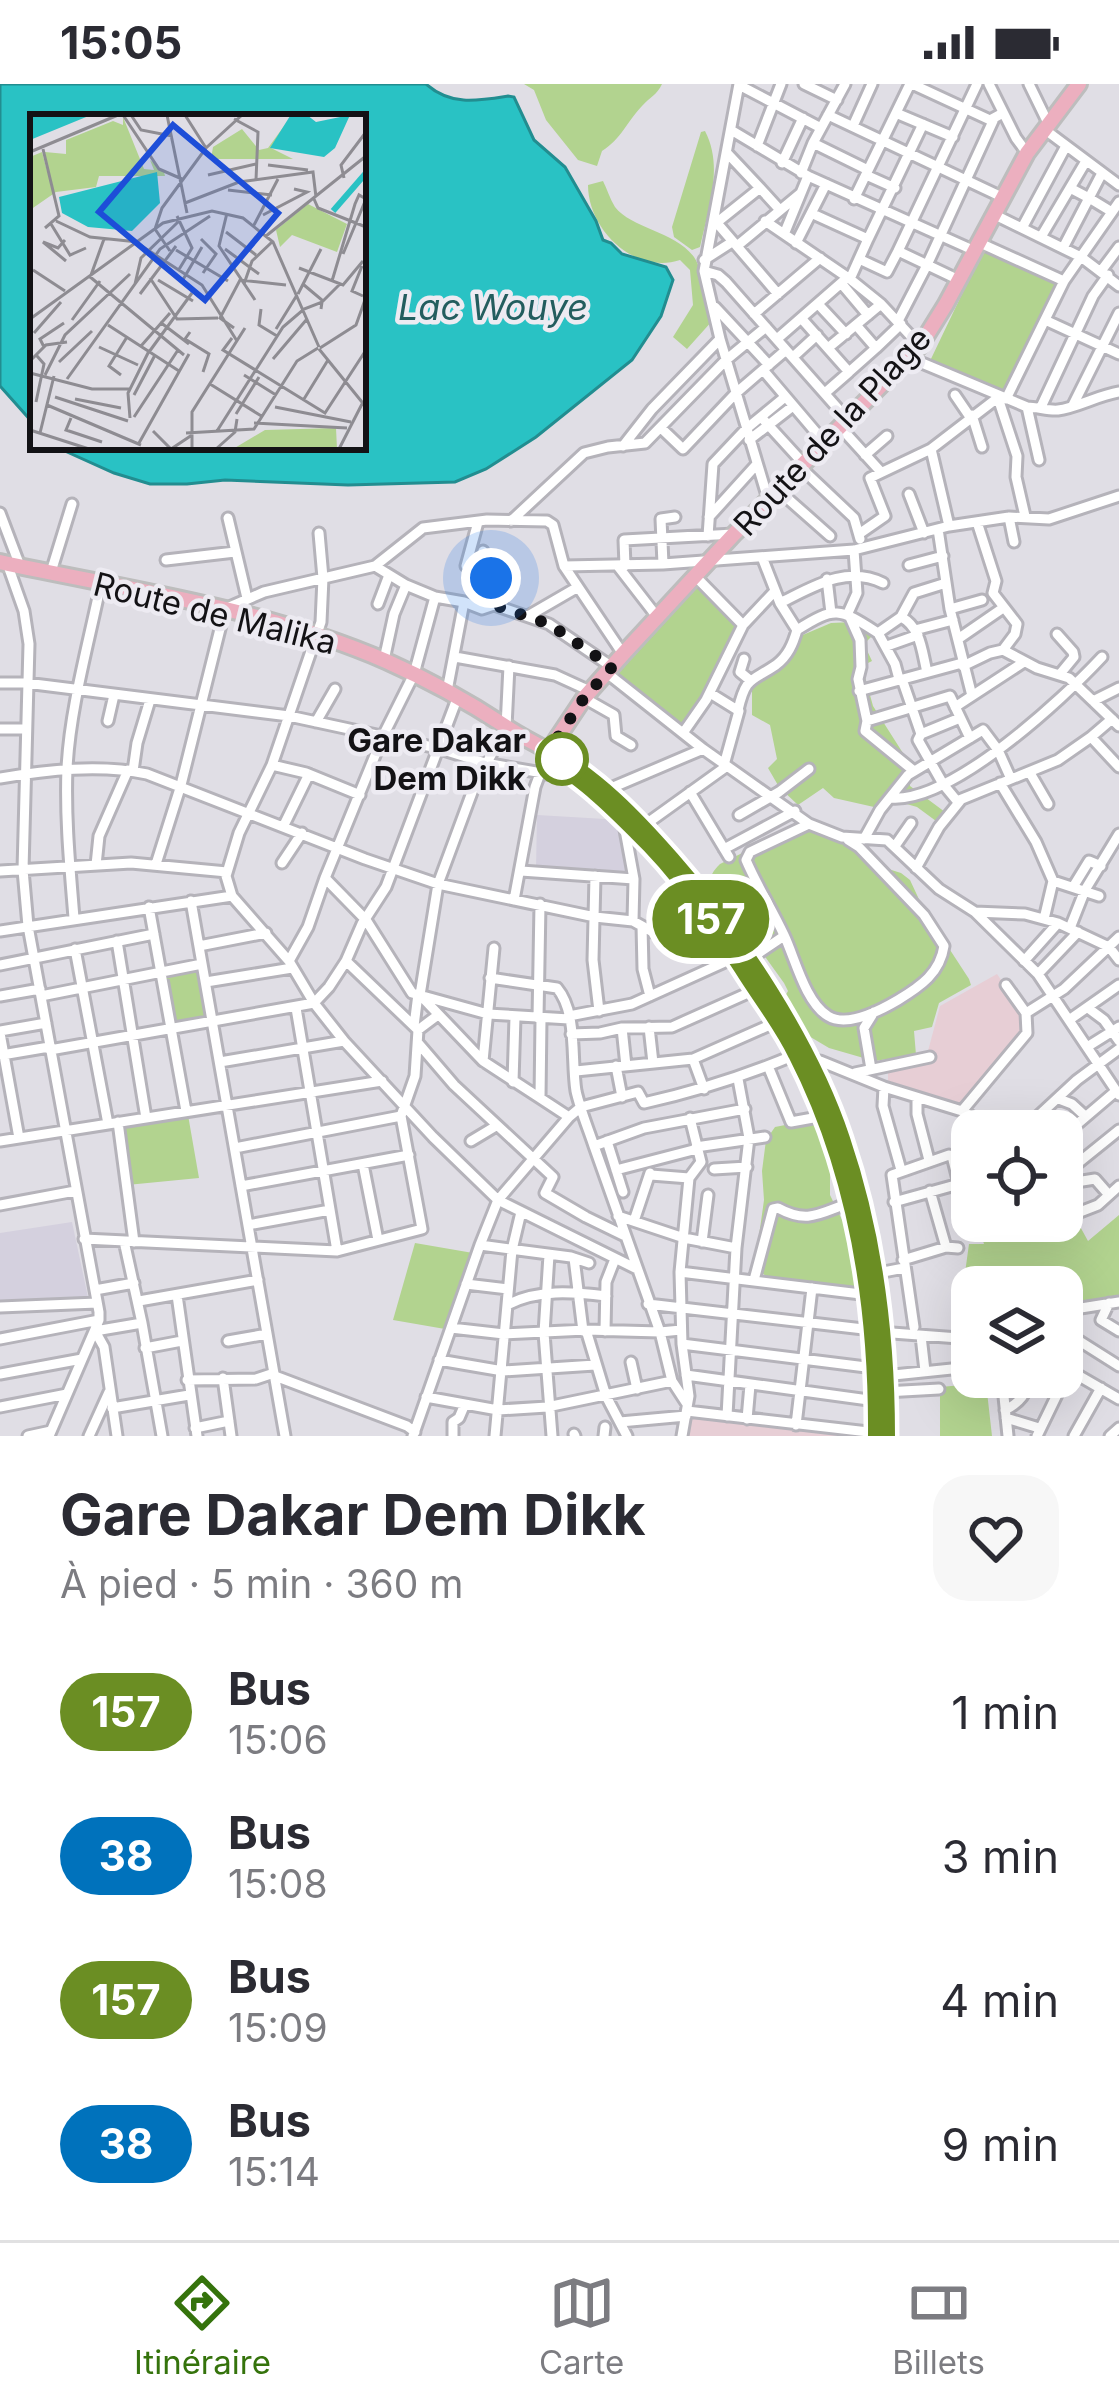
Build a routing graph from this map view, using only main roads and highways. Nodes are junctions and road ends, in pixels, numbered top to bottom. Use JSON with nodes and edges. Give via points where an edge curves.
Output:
{"nodes":[{"id":1,"x":1071,"y":86,"type":"edge"},
{"id":2,"x":9,"y":564,"type":"edge"},
{"id":3,"x":548,"y":752,"type":"junction"},
{"id":4,"x":636,"y":825,"type":"junction"},
{"id":5,"x":742,"y":959,"type":"junction"},
{"id":6,"x":803,"y":1058,"type":"junction"},
{"id":7,"x":876,"y":1330,"type":"junction"},
{"id":8,"x":880,"y":1435,"type":"edge"}],
"edges":[{"from":1,"to":3,"type":"main road","name":"Route de la Plage","via":[[915,352],[623,654]]},
{"from":2,"to":3,"type":"main road","name":"Route de Malika","via":[[317,634],[452,693]]},
{"from":3,"to":4,"type":"main road","name":"Route de Malika"},
{"from":3,"to":4,"type":"main road","name":"Route de Malika"},
{"from":4,"to":5,"type":"main road","name":"Route de Malika"},
{"from":4,"to":5,"type":"main road","name":"Route de Malika","via":[[688,879]]},
{"from":5,"to":6,"type":"main road","name":"Route de Malika"},
{"from":5,"to":6,"type":"main road","name":"Route de Malika","via":[[795,1033]]},
{"from":6,"to":7,"type":"main road","name":"Route de Malika","via":[[852,1202]]},
{"from":6,"to":7,"type":"main road","name":"Route de Malika","via":[[841,1139],[859,1203]]},
{"from":7,"to":8,"type":"main road","name":"Route de Malika"}]}
